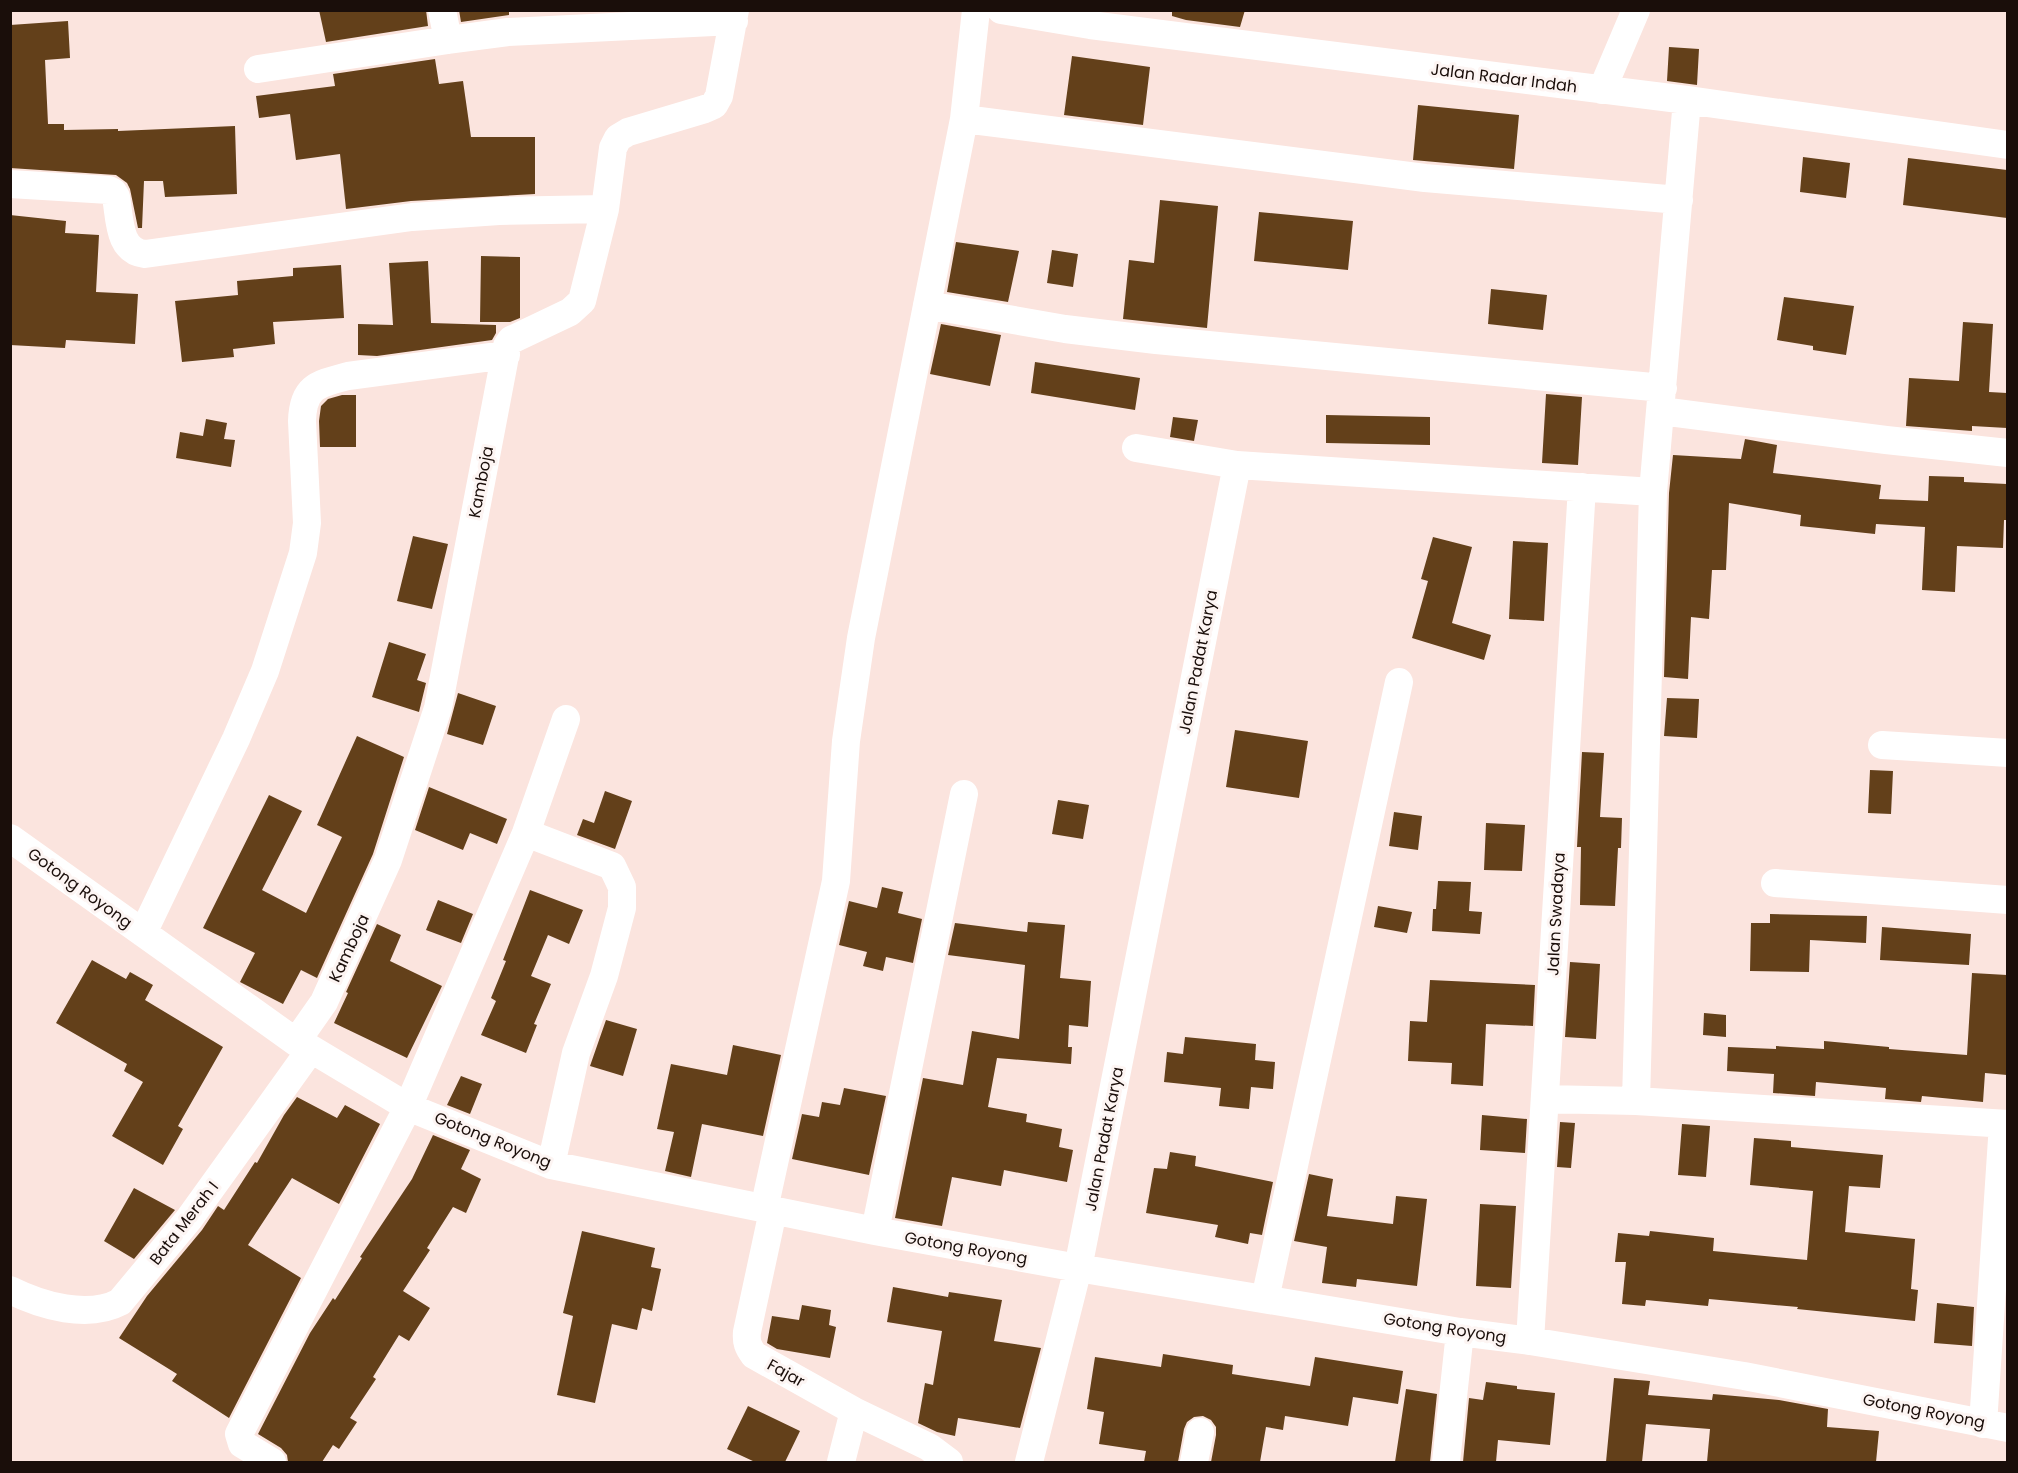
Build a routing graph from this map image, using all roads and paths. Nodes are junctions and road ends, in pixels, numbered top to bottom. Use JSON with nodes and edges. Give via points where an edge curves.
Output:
{"nodes":[{"id":1,"x":442,"y":10,"type":"edge"},
{"id":2,"x":976,"y":10,"type":"edge"},
{"id":3,"x":1001,"y":10,"type":"edge"},
{"id":4,"x":1636,"y":10,"type":"edge"},
{"id":5,"x":734,"y":16,"type":"edge"},
{"id":6,"x":448,"y":40,"type":"junction"},
{"id":7,"x":258,"y":69,"type":"dead end"},
{"id":8,"x":1602,"y":90,"type":"junction"},
{"id":9,"x":1687,"y":100,"type":"junction"},
{"id":10,"x":964,"y":119,"type":"junction"},
{"id":11,"x":2007,"y":145,"type":"edge"},
{"id":12,"x":10,"y":184,"type":"edge"},
{"id":13,"x":1679,"y":200,"type":"junction"},
{"id":14,"x":605,"y":209,"type":"junction"},
{"id":15,"x":927,"y":305,"type":"junction"},
{"id":16,"x":506,"y":355,"type":"junction"},
{"id":17,"x":1662,"y":399,"type":"junction"},
{"id":18,"x":1136,"y":448,"type":"dead end"},
{"id":19,"x":2007,"y":453,"type":"edge"},
{"id":20,"x":1236,"y":465,"type":"junction"},
{"id":21,"x":1582,"y":487,"type":"junction"},
{"id":22,"x":1653,"y":492,"type":"junction"},
{"id":23,"x":1399,"y":682,"type":"dead end"},
{"id":24,"x":566,"y":719,"type":"dead end"},
{"id":25,"x":1882,"y":745,"type":"dead end"},
{"id":26,"x":2007,"y":753,"type":"edge"},
{"id":27,"x":964,"y":794,"type":"dead end"},
{"id":28,"x":526,"y":833,"type":"junction"},
{"id":29,"x":10,"y":838,"type":"edge"},
{"id":30,"x":1775,"y":883,"type":"dead end"},
{"id":31,"x":2007,"y":900,"type":"edge"},
{"id":32,"x":143,"y":933,"type":"junction"},
{"id":33,"x":304,"y":1046,"type":"junction"},
{"id":34,"x":1545,"y":1099,"type":"junction"},
{"id":35,"x":1636,"y":1101,"type":"junction"},
{"id":36,"x":408,"y":1107,"type":"junction"},
{"id":37,"x":2005,"y":1124,"type":"edge"},
{"id":38,"x":550,"y":1165,"type":"junction"},
{"id":39,"x":768,"y":1210,"type":"junction"},
{"id":40,"x":874,"y":1231,"type":"junction"},
{"id":41,"x":1078,"y":1268,"type":"junction"},
{"id":42,"x":10,"y":1290,"type":"edge"},
{"id":43,"x":1265,"y":1299,"type":"junction"},
{"id":44,"x":1460,"y":1332,"type":"junction"},
{"id":45,"x":1530,"y":1341,"type":"junction"},
{"id":46,"x":854,"y":1411,"type":"junction"},
{"id":47,"x":1995,"y":1426,"type":"edge"},
{"id":48,"x":1200,"y":1432,"type":"dead end"},
{"id":49,"x":272,"y":1462,"type":"edge"},
{"id":50,"x":841,"y":1462,"type":"edge"},
{"id":51,"x":949,"y":1462,"type":"edge"},
{"id":52,"x":1029,"y":1462,"type":"edge"},
{"id":53,"x":1194,"y":1462,"type":"edge"},
{"id":54,"x":1446,"y":1462,"type":"edge"}],
"edges":[{"from":1,"to":6,"type":"street"},
{"from":2,"to":10,"type":"street","name":"Fajar"},
{"from":3,"to":8,"type":"street","name":"Jalan Radar Indah","via":[[1090,25]]},
{"from":4,"to":8,"type":"street"},
{"from":5,"to":6,"type":"street"},
{"from":5,"to":14,"type":"street","name":"Kamboja","via":[[714,105],[618,138],[613,148]]},
{"from":6,"to":7,"type":"street"},
{"from":8,"to":9,"type":"street","name":"Jalan Radar Indah"},
{"from":9,"to":11,"type":"street","name":"Jalan Radar Indah"},
{"from":9,"to":13,"type":"street"},
{"from":10,"to":13,"type":"street","via":[[1435,179]]},
{"from":10,"to":15,"type":"street","name":"Fajar"},
{"from":12,"to":14,"type":"street","via":[[113,192],[124,240],[129,248],[145,254],[412,217]]},
{"from":13,"to":17,"type":"street"},
{"from":14,"to":16,"type":"street","name":"Kamboja","via":[[582,301],[570,312],[511,340]]},
{"from":15,"to":17,"type":"street","via":[[1156,340]]},
{"from":15,"to":39,"type":"street","name":"Fajar","via":[[849,709],[836,881]]},
{"from":16,"to":32,"type":"street","via":[[348,376],[313,389],[305,397],[302,421],[307,523],[303,553],[266,671]]},
{"from":16,"to":33,"type":"street","name":"Kamboja","via":[[438,708],[388,860]]},
{"from":17,"to":19,"type":"street","via":[[1886,440]]},
{"from":17,"to":22,"type":"street"},
{"from":18,"to":20,"type":"street"},
{"from":20,"to":21,"type":"street"},
{"from":20,"to":41,"type":"street","name":"Jalan Padat Karya"},
{"from":21,"to":22,"type":"street"},
{"from":21,"to":34,"type":"street","name":"Jalan Swadaya"},
{"from":22,"to":35,"type":"street"},
{"from":23,"to":43,"type":"street"},
{"from":24,"to":28,"type":"street"},
{"from":25,"to":26,"type":"street"},
{"from":27,"to":40,"type":"street"},
{"from":28,"to":36,"type":"street"},
{"from":28,"to":38,"type":"street","via":[[612,866],[622,887],[622,908],[604,976],[576,1053]]},
{"from":29,"to":32,"type":"street","name":"Gotong Royong"},
{"from":30,"to":31,"type":"street"},
{"from":32,"to":33,"type":"street","name":"Gotong Royong"},
{"from":33,"to":36,"type":"street","name":"Gotong Royong"},
{"from":33,"to":42,"type":"street","name":"Bata Merah I","via":[[189,1219],[120,1302],[110,1308],[92,1310],[58,1307]]},
{"from":34,"to":35,"type":"street"},
{"from":34,"to":45,"type":"street","name":"Jalan Swadaya"},
{"from":35,"to":37,"type":"street"},
{"from":36,"to":38,"type":"street","name":"Gotong Royong"},
{"from":36,"to":49,"type":"street","via":[[239,1434],[242,1444]]},
{"from":37,"to":47,"type":"street"},
{"from":38,"to":39,"type":"street","name":"Gotong Royong"},
{"from":39,"to":40,"type":"street","name":"Gotong Royong"},
{"from":39,"to":46,"type":"street","name":"Fajar","via":[[746,1341],[754,1355]]},
{"from":40,"to":41,"type":"street","name":"Gotong Royong"},
{"from":41,"to":43,"type":"street","name":"Gotong Royong"},
{"from":41,"to":52,"type":"street","name":"Jalan Padat Karya"},
{"from":43,"to":44,"type":"street","name":"Gotong Royong"},
{"from":44,"to":45,"type":"street","name":"Gotong Royong"},
{"from":44,"to":54,"type":"street"},
{"from":45,"to":47,"type":"street","name":"Gotong Royong","via":[[1744,1376]]},
{"from":46,"to":50,"type":"street"},
{"from":46,"to":51,"type":"street","name":"Fajar","via":[[929,1447]]},
{"from":48,"to":53,"type":"street"}]}
